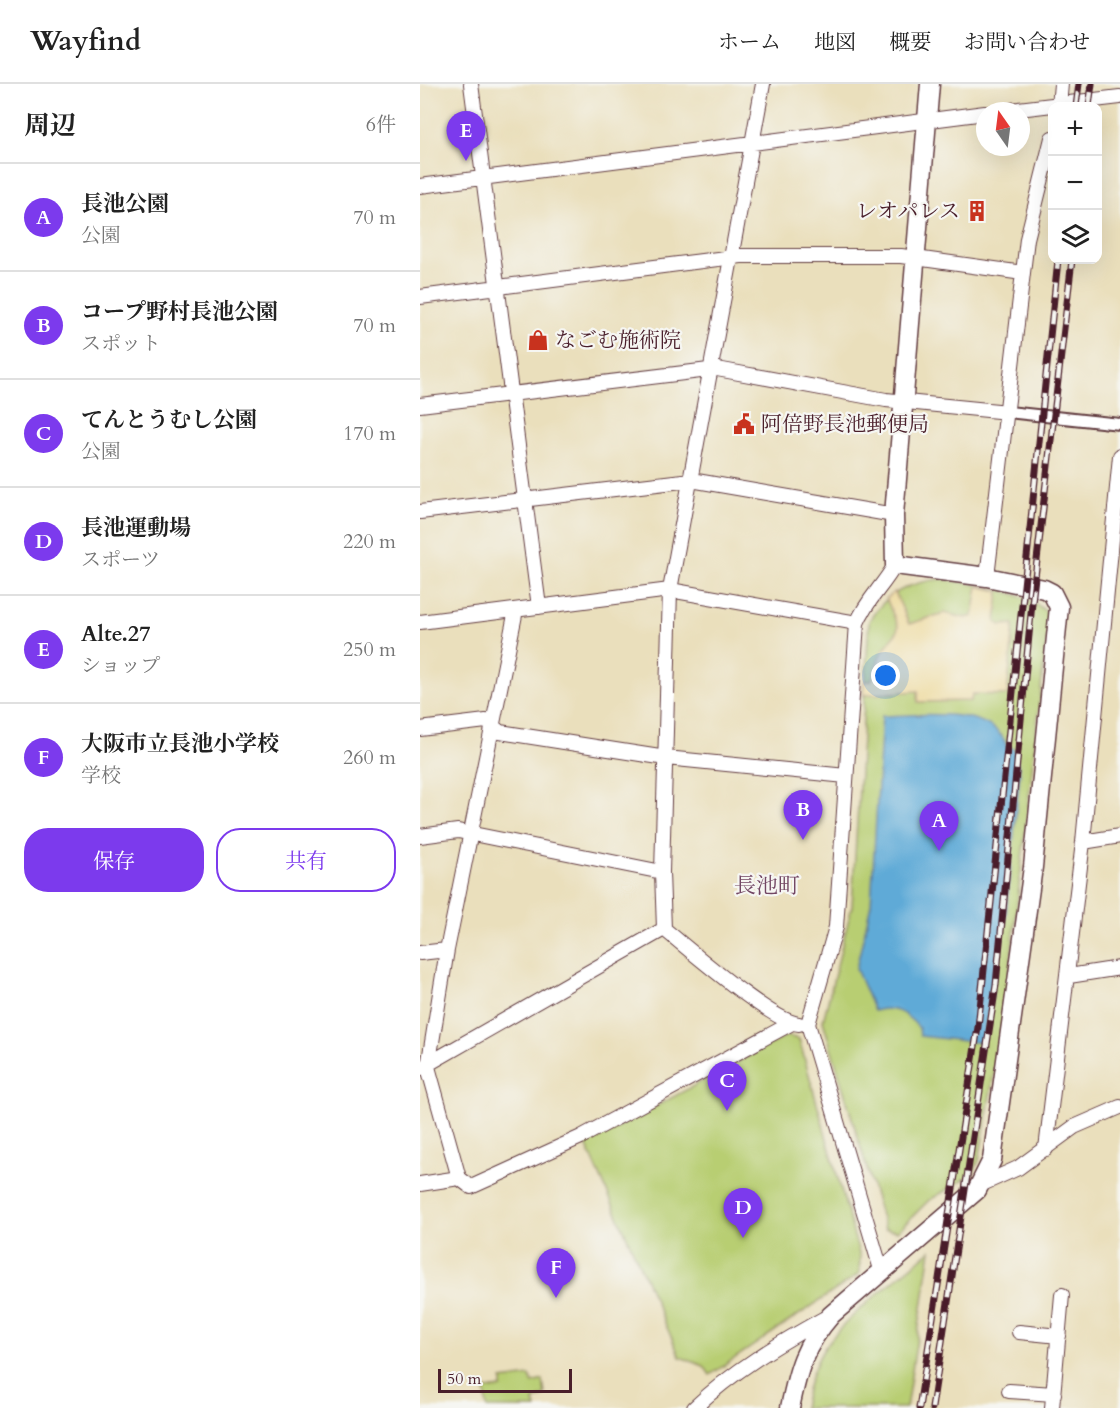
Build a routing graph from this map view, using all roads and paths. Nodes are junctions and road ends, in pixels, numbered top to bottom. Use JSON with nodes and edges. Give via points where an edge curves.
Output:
{"nodes":[{"id":1,"x":471,"y":84,"type":"edge"},
{"id":2,"x":763,"y":84,"type":"edge"},
{"id":3,"x":930,"y":84,"type":"edge"},
{"id":4,"x":1061,"y":84,"type":"edge"},
{"id":5,"x":1120,"y":97,"type":"edge"},
{"id":6,"x":1059,"y":102,"type":"edge"},
{"id":7,"x":1082,"y":102,"type":"edge"},
{"id":8,"x":1048,"y":106,"type":"edge"},
{"id":9,"x":1030,"y":108,"type":"edge"},
{"id":10,"x":976,"y":114,"type":"edge"},
{"id":11,"x":927,"y":120,"type":"junction"},
{"id":12,"x":753,"y":143,"type":"junction"},
{"id":13,"x":1048,"y":155,"type":"edge"},
{"id":14,"x":485,"y":178,"type":"junction"},
{"id":15,"x":420,"y":186,"type":"edge"},
{"id":16,"x":732,"y":256,"type":"junction"},
{"id":17,"x":916,"y":257,"type":"junction"},
{"id":18,"x":1023,"y":273,"type":"junction"},
{"id":19,"x":498,"y":286,"type":"junction"},
{"id":20,"x":420,"y":297,"type":"edge"},
{"id":21,"x":710,"y":369,"type":"junction"},
{"id":22,"x":512,"y":393,"type":"junction"},
{"id":23,"x":904,"y":403,"type":"junction"},
{"id":24,"x":420,"y":405,"type":"edge"},
{"id":25,"x":1008,"y":412,"type":"junction"},
{"id":26,"x":1120,"y":424,"type":"edge"},
{"id":27,"x":1120,"y":456,"type":"edge"},
{"id":28,"x":691,"y":480,"type":"junction"},
{"id":29,"x":525,"y":499,"type":"junction"},
{"id":30,"x":420,"y":513,"type":"edge"},
{"id":31,"x":894,"y":515,"type":"junction"},
{"id":32,"x":895,"y":565,"type":"junction"},
{"id":33,"x":1114,"y":568,"type":"edge"},
{"id":34,"x":987,"y":577,"type":"junction"},
{"id":35,"x":670,"y":590,"type":"junction"},
{"id":36,"x":539,"y":607,"type":"junction"},
{"id":37,"x":516,"y":610,"type":"junction"},
{"id":38,"x":420,"y":622,"type":"edge"},
{"id":39,"x":857,"y":623,"type":"junction"},
{"id":40,"x":492,"y":726,"type":"junction"},
{"id":41,"x":420,"y":729,"type":"edge"},
{"id":42,"x":666,"y":758,"type":"junction"},
{"id":43,"x":846,"y":776,"type":"junction"},
{"id":44,"x":470,"y":834,"type":"junction"},
{"id":45,"x":420,"y":836,"type":"edge"},
{"id":46,"x":1120,"y":836,"type":"edge"},
{"id":47,"x":1083,"y":842,"type":"junction"},
{"id":48,"x":662,"y":872,"type":"junction"},
{"id":49,"x":664,"y":929,"type":"junction"},
{"id":50,"x":447,"y":950,"type":"junction"},
{"id":51,"x":420,"y":953,"type":"edge"},
{"id":52,"x":1120,"y":968,"type":"edge"},
{"id":53,"x":1069,"y":976,"type":"junction"},
{"id":54,"x":792,"y":1023,"type":"junction"},
{"id":55,"x":808,"y":1024,"type":"junction"},
{"id":56,"x":424,"y":1068,"type":"edge"},
{"id":57,"x":1120,"y":1107,"type":"edge"},
{"id":58,"x":1046,"y":1149,"type":"junction"},
{"id":59,"x":459,"y":1178,"type":"junction"},
{"id":60,"x":420,"y":1184,"type":"edge"},
{"id":61,"x":980,"y":1185,"type":"junction"},
{"id":62,"x":882,"y":1273,"type":"junction"},
{"id":63,"x":1062,"y":1295,"type":"dead end"},
{"id":64,"x":831,"y":1315,"type":"junction"},
{"id":65,"x":1018,"y":1332,"type":"dead end"},
{"id":66,"x":1059,"y":1336,"type":"junction"},
{"id":67,"x":1009,"y":1391,"type":"dead end"},
{"id":68,"x":1053,"y":1401,"type":"edge"},
{"id":69,"x":694,"y":1408,"type":"edge"},
{"id":70,"x":790,"y":1408,"type":"edge"}],
"edges":[{"from":1,"to":14,"type":"street"},
{"from":2,"to":12,"type":"street"},
{"from":3,"to":11,"type":"street"},
{"from":4,"to":6,"type":"street"},
{"from":5,"to":7,"type":"street"},
{"from":8,"to":9,"type":"street"},
{"from":10,"to":11,"type":"street"},
{"from":11,"to":12,"type":"street"},
{"from":11,"to":17,"type":"street"},
{"from":12,"to":14,"type":"street"},
{"from":12,"to":16,"type":"street"},
{"from":13,"to":18,"type":"street","via":[[1033,206]]},
{"from":14,"to":15,"type":"street"},
{"from":14,"to":19,"type":"street"},
{"from":16,"to":17,"type":"street"},
{"from":16,"to":19,"type":"street"},
{"from":16,"to":21,"type":"street"},
{"from":17,"to":18,"type":"street"},
{"from":17,"to":23,"type":"street"},
{"from":18,"to":25,"type":"street"},
{"from":19,"to":20,"type":"street"},
{"from":19,"to":22,"type":"street"},
{"from":21,"to":22,"type":"street"},
{"from":21,"to":23,"type":"street"},
{"from":21,"to":28,"type":"street"},
{"from":22,"to":24,"type":"street"},
{"from":22,"to":29,"type":"street"},
{"from":23,"to":25,"type":"street"},
{"from":23,"to":31,"type":"street"},
{"from":25,"to":26,"type":"street"},
{"from":25,"to":34,"type":"street"},
{"from":27,"to":33,"type":"street"},
{"from":28,"to":29,"type":"street"},
{"from":28,"to":31,"type":"street"},
{"from":28,"to":35,"type":"street"},
{"from":29,"to":30,"type":"street"},
{"from":29,"to":36,"type":"street"},
{"from":31,"to":32,"type":"street"},
{"from":32,"to":34,"type":"street"},
{"from":32,"to":39,"type":"street"},
{"from":33,"to":47,"type":"street"},
{"from":34,"to":61,"type":"street","via":[[1052,592],[1059,607],[1059,622],[1033,867],[992,1160]]},
{"from":35,"to":36,"type":"street"},
{"from":35,"to":39,"type":"street"},
{"from":35,"to":42,"type":"street"},
{"from":36,"to":37,"type":"street"},
{"from":37,"to":38,"type":"street"},
{"from":37,"to":40,"type":"street"},
{"from":39,"to":43,"type":"street"},
{"from":40,"to":41,"type":"street","via":[[486,721]]},
{"from":40,"to":42,"type":"street","via":[[500,732]]},
{"from":40,"to":44,"type":"street"},
{"from":42,"to":43,"type":"street"},
{"from":42,"to":48,"type":"street"},
{"from":43,"to":55,"type":"street","via":[[836,927]]},
{"from":44,"to":45,"type":"street","via":[[458,831]]},
{"from":44,"to":48,"type":"street"},
{"from":44,"to":50,"type":"street"},
{"from":46,"to":47,"type":"street"},
{"from":47,"to":53,"type":"street"},
{"from":48,"to":49,"type":"street"},
{"from":49,"to":54,"type":"street","via":[[768,1010]]},
{"from":49,"to":56,"type":"street"},
{"from":50,"to":51,"type":"street"},
{"from":50,"to":56,"type":"street"},
{"from":52,"to":53,"type":"street"},
{"from":53,"to":58,"type":"street"},
{"from":54,"to":55,"type":"street"},
{"from":54,"to":59,"type":"street","via":[[581,1137],[471,1187]]},
{"from":55,"to":62,"type":"street"},
{"from":56,"to":59,"type":"street"},
{"from":57,"to":58,"type":"street","via":[[1074,1127]]},
{"from":58,"to":61,"type":"street","via":[[1018,1168]]},
{"from":59,"to":60,"type":"street"},
{"from":61,"to":62,"type":"street"},
{"from":62,"to":64,"type":"street"},
{"from":63,"to":66,"type":"street"},
{"from":64,"to":69,"type":"street","via":[[730,1377]]},
{"from":64,"to":70,"type":"street","via":[[806,1348]]},
{"from":65,"to":66,"type":"street"},
{"from":66,"to":68,"type":"street"},
{"from":67,"to":68,"type":"street"}]}
